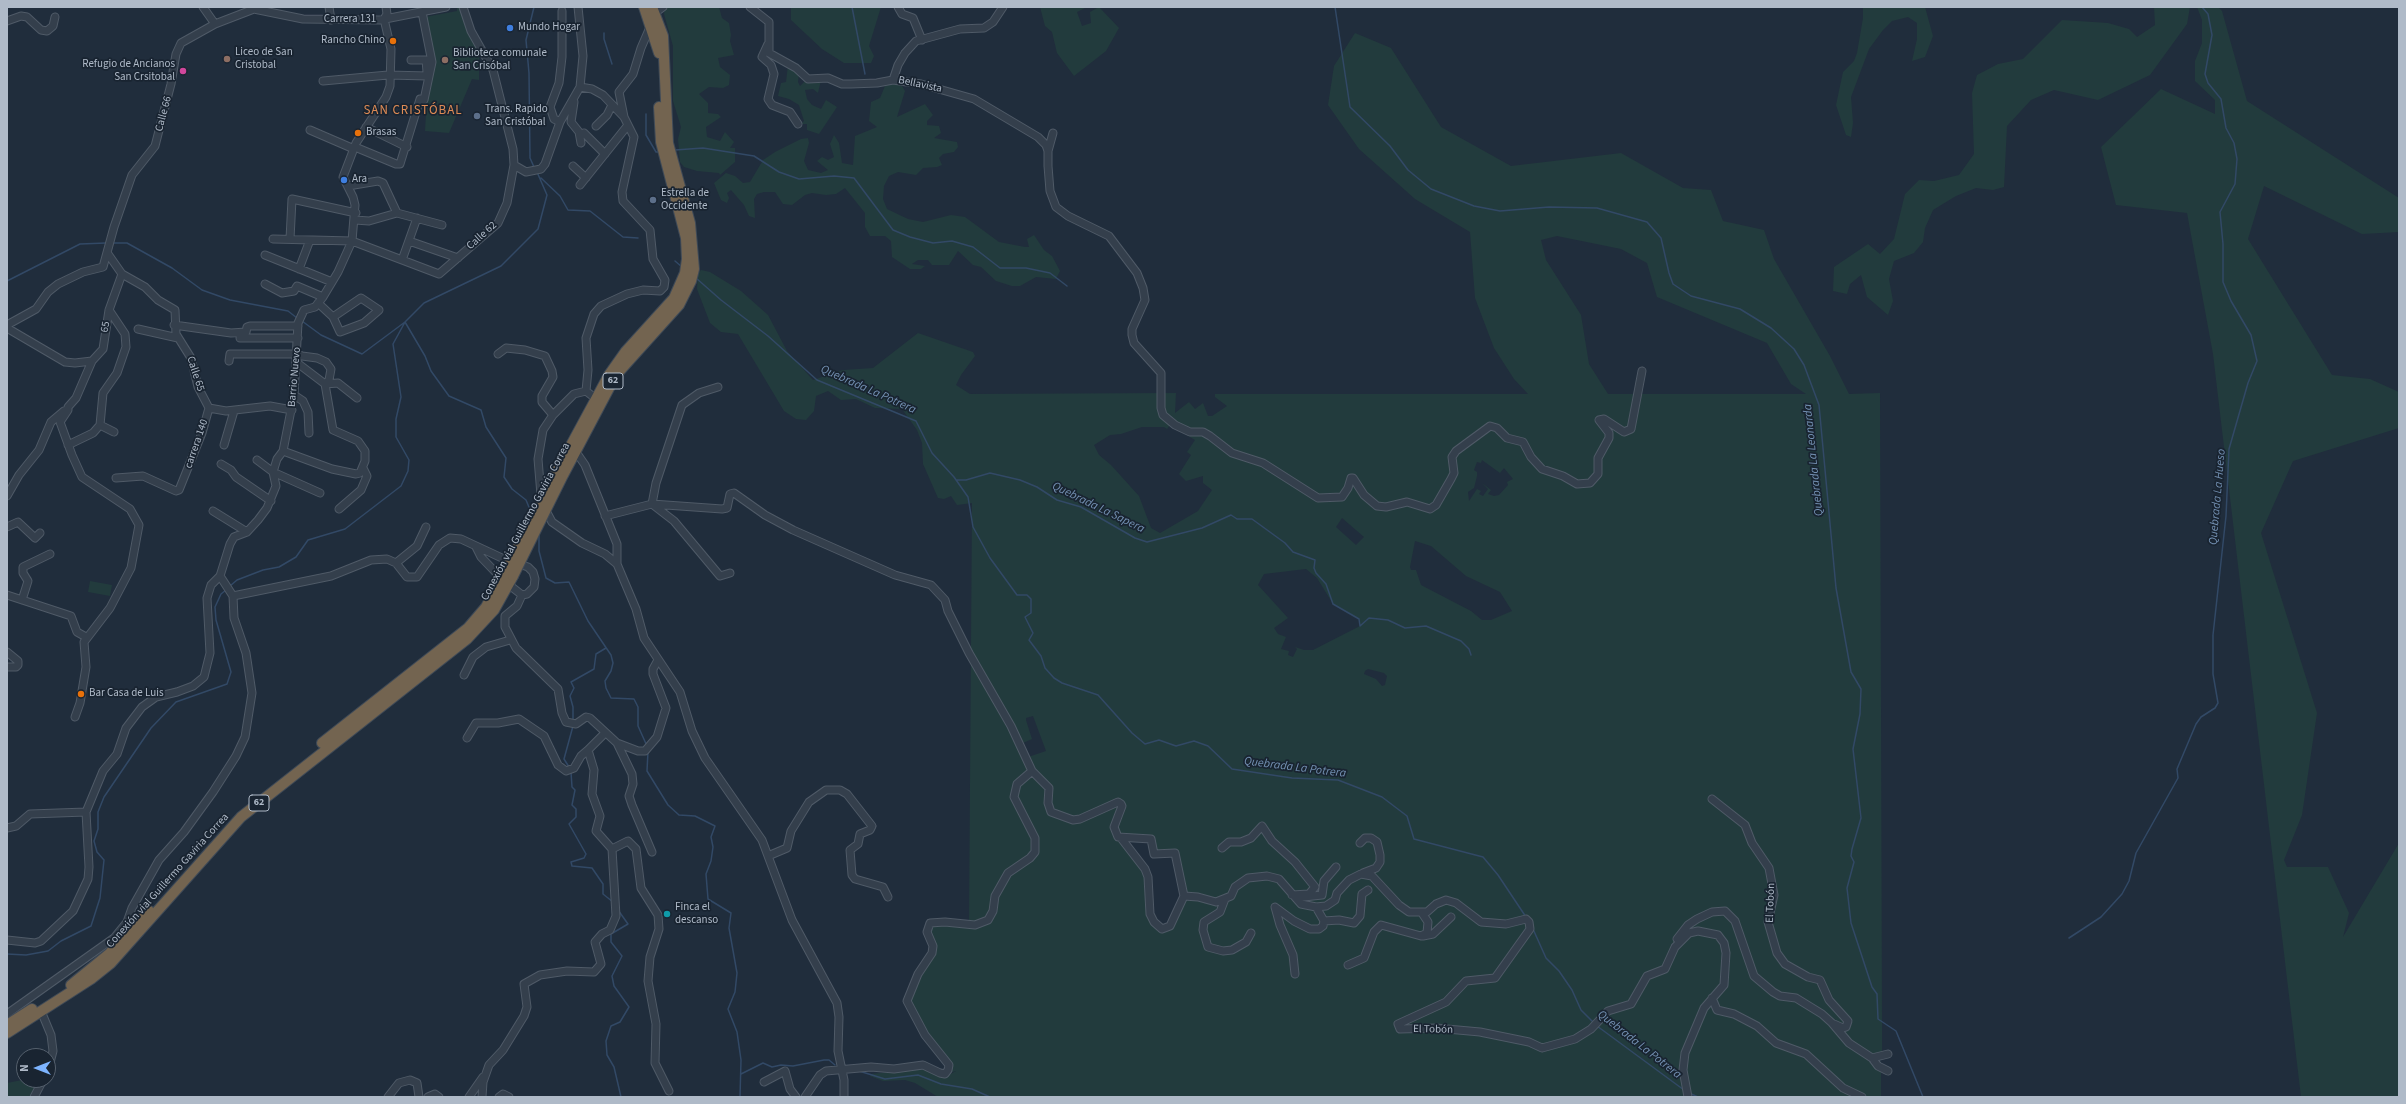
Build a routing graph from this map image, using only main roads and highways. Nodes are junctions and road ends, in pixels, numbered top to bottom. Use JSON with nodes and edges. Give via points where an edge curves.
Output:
{"nodes":[{"id":1,"x":644,"y":7,"type":"edge"},
{"id":2,"x":658,"y":8,"type":"edge"},
{"id":3,"x":664,"y":143,"type":"junction"},
{"id":4,"x":681,"y":295,"type":"junction"},
{"id":5,"x":559,"y":476,"type":"junction"},
{"id":6,"x":507,"y":577,"type":"junction"},
{"id":7,"x":7,"y":1025,"type":"edge"},
{"id":8,"x":7,"y":1033,"type":"edge"}],
"edges":[{"from":1,"to":3,"type":"highway","name":"Conexión vial Guillermo Gaviria Correa","number":"62","via":[[659,52]]},
{"from":2,"to":3,"type":"highway","name":"Conexión vial Guillermo Gaviria Correa","number":"62","via":[[663,36]]},
{"from":3,"to":4,"type":"highway","name":"Conexión vial Guillermo Gaviria Correa","number":"62","via":[[690,223],[691,281]]},
{"from":4,"to":5,"type":"highway","name":"Conexión vial Guillermo Gaviria Correa","number":"62","via":[[672,314],[616,375],[576,452]]},
{"from":4,"to":5,"type":"highway","name":"Conexión vial Guillermo Gaviria Correa","number":"62","via":[[626,351],[596,398]]},
{"from":5,"to":6,"type":"highway","name":"Conexión vial Guillermo Gaviria Correa","number":"62","bridge":true},
{"from":6,"to":7,"type":"highway","name":"Conexión vial Guillermo Gaviria Correa","number":"62","via":[[478,618],[456,639],[231,818],[82,977]]},
{"from":6,"to":8,"type":"highway","name":"Conexión vial Guillermo Gaviria Correa","number":"62","via":[[494,610],[467,639],[241,817],[111,963],[91,979]]}]}
